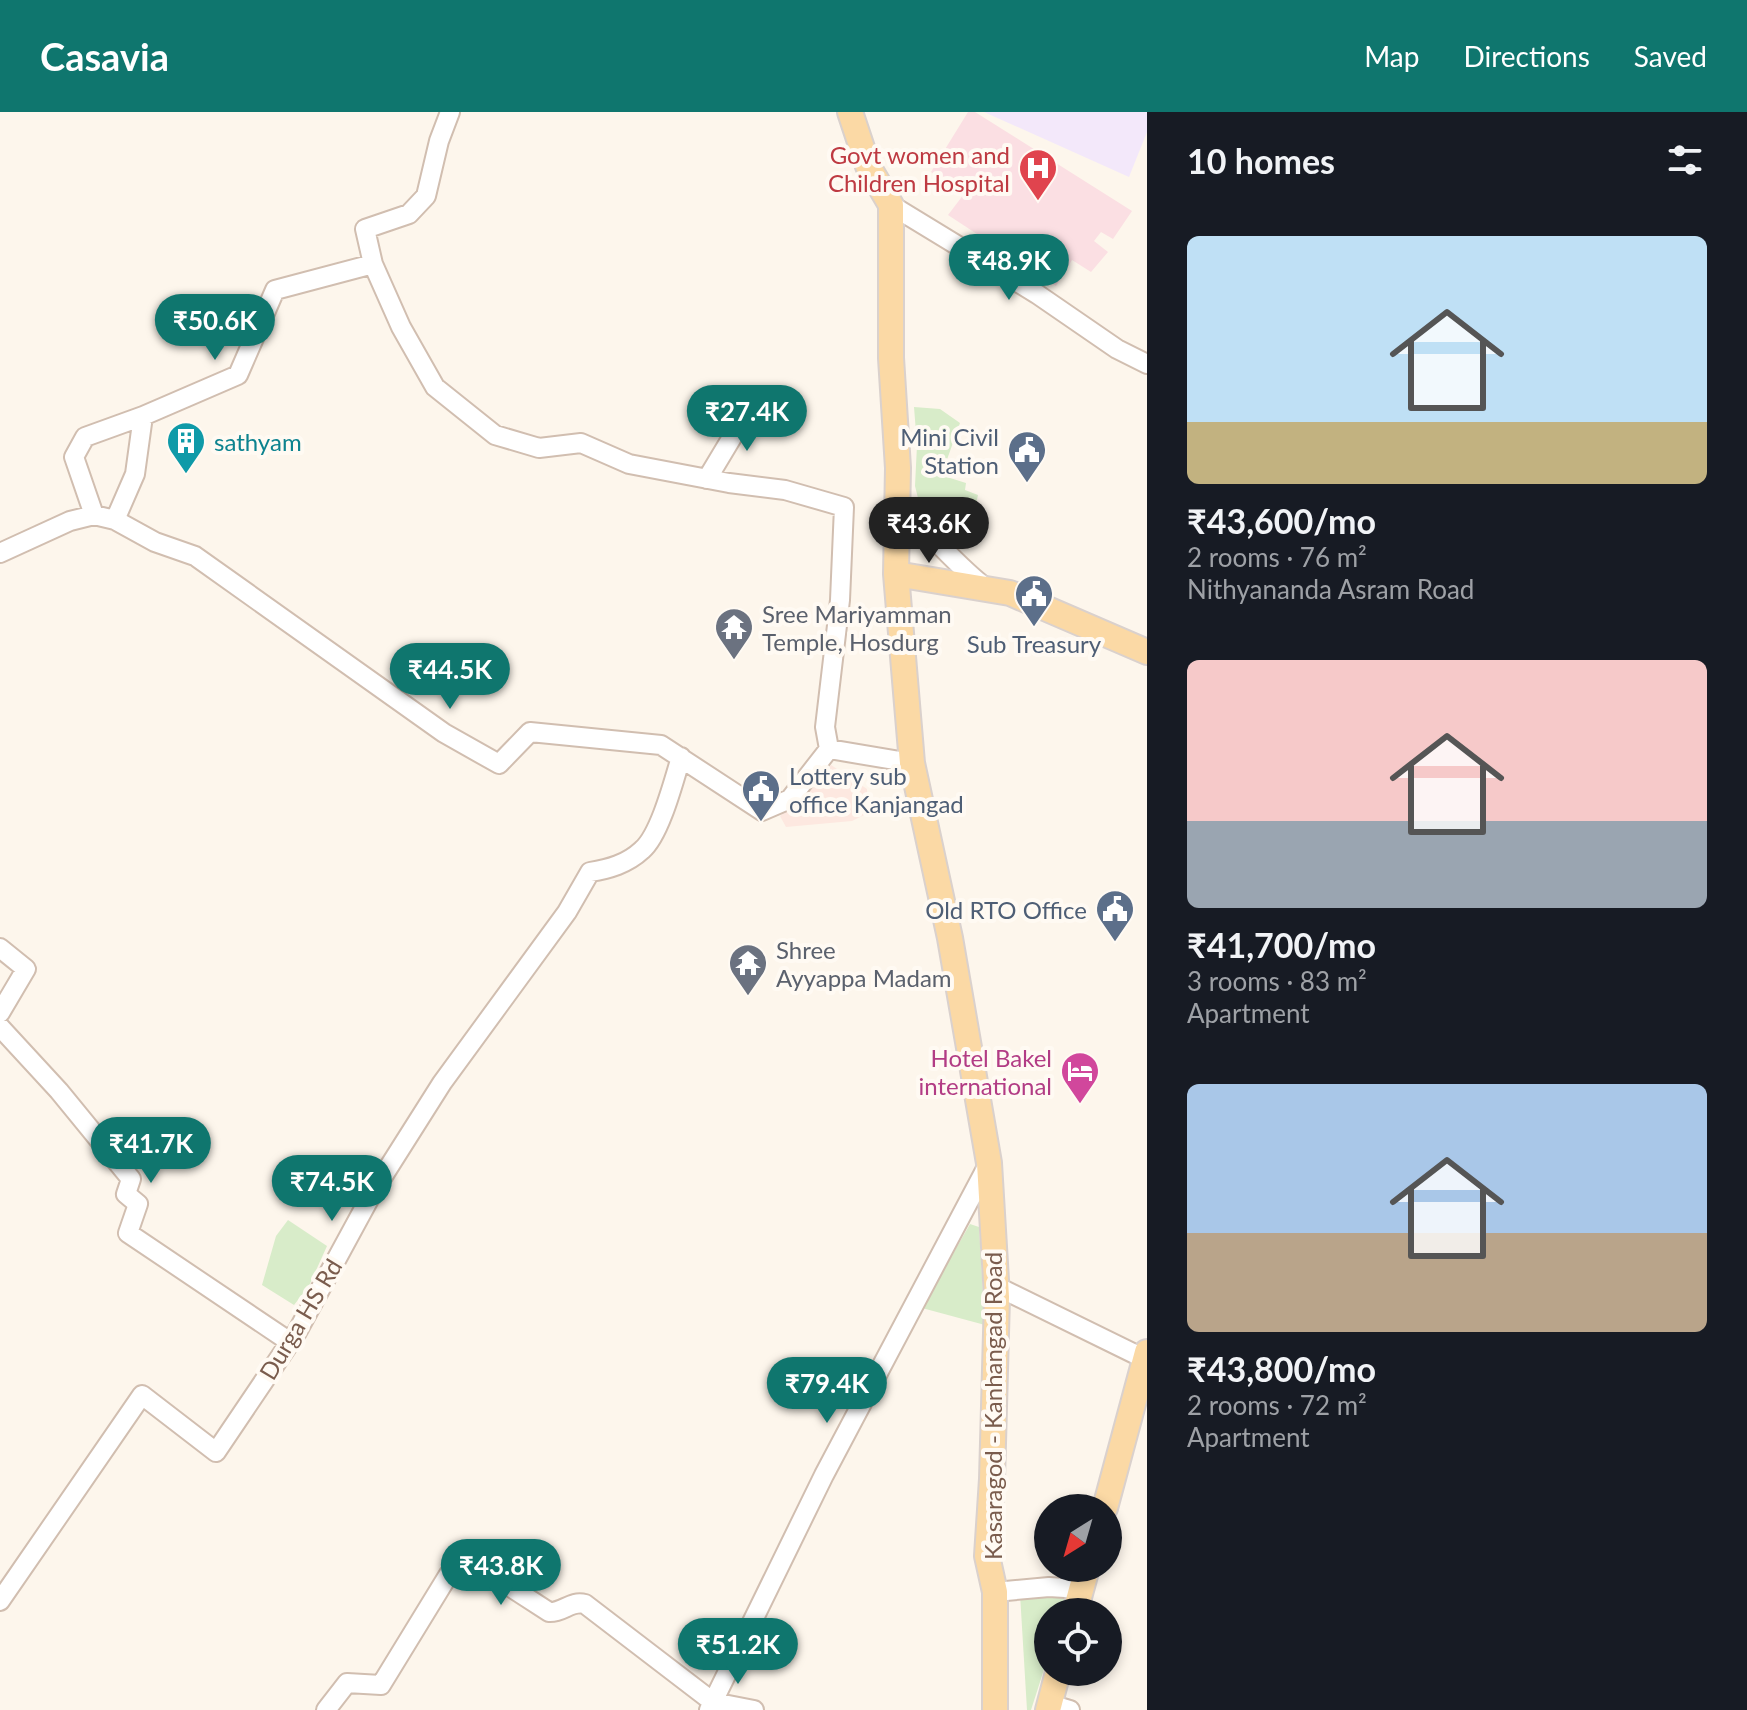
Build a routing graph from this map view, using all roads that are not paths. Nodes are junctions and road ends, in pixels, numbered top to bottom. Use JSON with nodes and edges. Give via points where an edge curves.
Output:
{"nodes":[{"id":1,"x":450,"y":112,"type":"edge"},
{"id":2,"x":850,"y":112,"type":"edge"},
{"id":3,"x":891,"y":205,"type":"junction"},
{"id":4,"x":373,"y":264,"type":"junction"},
{"id":5,"x":1147,"y":364,"type":"edge"},
{"id":6,"x":752,"y":404,"type":"dead end"},
{"id":7,"x":143,"y":416,"type":"junction"},
{"id":8,"x":707,"y":479,"type":"junction"},
{"id":9,"x":897,"y":506,"type":"junction"},
{"id":10,"x":94,"y":515,"type":"junction"},
{"id":11,"x":115,"y":520,"type":"junction"},
{"id":12,"x":0,"y":553,"type":"edge"},
{"id":13,"x":896,"y":574,"type":"junction"},
{"id":14,"x":986,"y":589,"type":"junction"},
{"id":15,"x":1147,"y":652,"type":"edge"},
{"id":16,"x":829,"y":749,"type":"junction"},
{"id":17,"x":681,"y":757,"type":"junction"},
{"id":18,"x":912,"y":763,"type":"junction"},
{"id":19,"x":0,"y":948,"type":"edge"},
{"id":20,"x":0,"y":1013,"type":"edge"},
{"id":21,"x":0,"y":1027,"type":"edge"},
{"id":22,"x":989,"y":1163,"type":"junction"},
{"id":23,"x":996,"y":1286,"type":"junction"},
{"id":24,"x":290,"y":1342,"type":"junction"},
{"id":25,"x":1146,"y":1356,"type":"edge"},
{"id":26,"x":1109,"y":1494,"type":"edge"},
{"id":27,"x":1081,"y":1590,"type":"edge"},
{"id":28,"x":995,"y":1592,"type":"junction"},
{"id":29,"x":0,"y":1601,"type":"edge"},
{"id":30,"x":997,"y":1682,"type":"junction"},
{"id":31,"x":1057,"y":1686,"type":"edge"},
{"id":32,"x":711,"y":1706,"type":"edge"},
{"id":33,"x":1056,"y":1708,"type":"edge"},
{"id":34,"x":326,"y":1710,"type":"edge"},
{"id":35,"x":754,"y":1710,"type":"edge"},
{"id":36,"x":995,"y":1710,"type":"edge"},
{"id":37,"x":1013,"y":1710,"type":"edge"}],
"edges":[{"from":1,"to":4,"type":"street","via":[[426,196],[409,214],[365,229]]},
{"from":2,"to":3,"type":"main road","via":[[868,166]]},
{"from":3,"to":5,"type":"street"},
{"from":3,"to":9,"type":"main road","name":"Kasaragod - Kanhangad Road"},
{"from":4,"to":7,"type":"street","via":[[275,290],[238,375]]},
{"from":4,"to":8,"type":"street","via":[[435,387],[495,435],[539,448],[581,443],[629,464]]},
{"from":6,"to":8,"type":"street"},
{"from":7,"to":10,"type":"street","via":[[85,437],[74,457]]},
{"from":7,"to":11,"type":"street","via":[[135,474]]},
{"from":8,"to":16,"type":"street","via":[[785,490],[844,507],[825,727]]},
{"from":9,"to":13,"type":"main road","name":"Kasaragod - Kanhangad Road"},
{"from":9,"to":14,"type":"street"},
{"from":10,"to":11,"type":"street"},
{"from":10,"to":12,"type":"street"},
{"from":11,"to":17,"type":"street","via":[[195,556],[444,733],[499,764],[530,732],[661,745]]},
{"from":13,"to":14,"type":"main road"},
{"from":13,"to":18,"type":"main road","name":"Kasaragod - Kanhangad Road"},
{"from":14,"to":15,"type":"main road","via":[[1010,593]]},
{"from":16,"to":17,"type":"street","via":[[790,799],[762,811]]},
{"from":16,"to":18,"type":"street"},
{"from":17,"to":24,"type":"street","name":"Durga HS Rd","via":[[666,806],[644,849],[614,868],[590,872],[373,1192]]},
{"from":18,"to":22,"type":"main road","name":"Kasaragod - Kanhangad Road","via":[[950,938]]},
{"from":19,"to":20,"type":"street","via":[[26,969]]},
{"from":21,"to":24,"type":"street","via":[[131,1179],[126,1194],[138,1204],[128,1233]]},
{"from":22,"to":23,"type":"main road","name":"Kasaragod - Kanhangad Road"},
{"from":22,"to":32,"type":"street","via":[[824,1475]]},
{"from":23,"to":25,"type":"street"},
{"from":23,"to":28,"type":"main road","name":"Kasaragod - Kanhangad Road","via":[[987,1556]]},
{"from":24,"to":29,"type":"street","name":"Durga HS Rd","via":[[216,1452],[142,1395]]},
{"from":25,"to":26,"type":"main road"},
{"from":27,"to":28,"type":"street"},
{"from":28,"to":30,"type":"main road","name":"Kasaragod - Kanhangad Road"},
{"from":30,"to":36,"type":"main road","name":"Kasaragod - Kanhangad Road"},
{"from":30,"to":37,"type":"main road","via":[[1010,1694]]},
{"from":31,"to":33,"type":"main road"},
{"from":32,"to":34,"type":"street","via":[[585,1604],[549,1612],[465,1562],[449,1574],[381,1685],[347,1683]]},
{"from":32,"to":35,"type":"street"}]}
